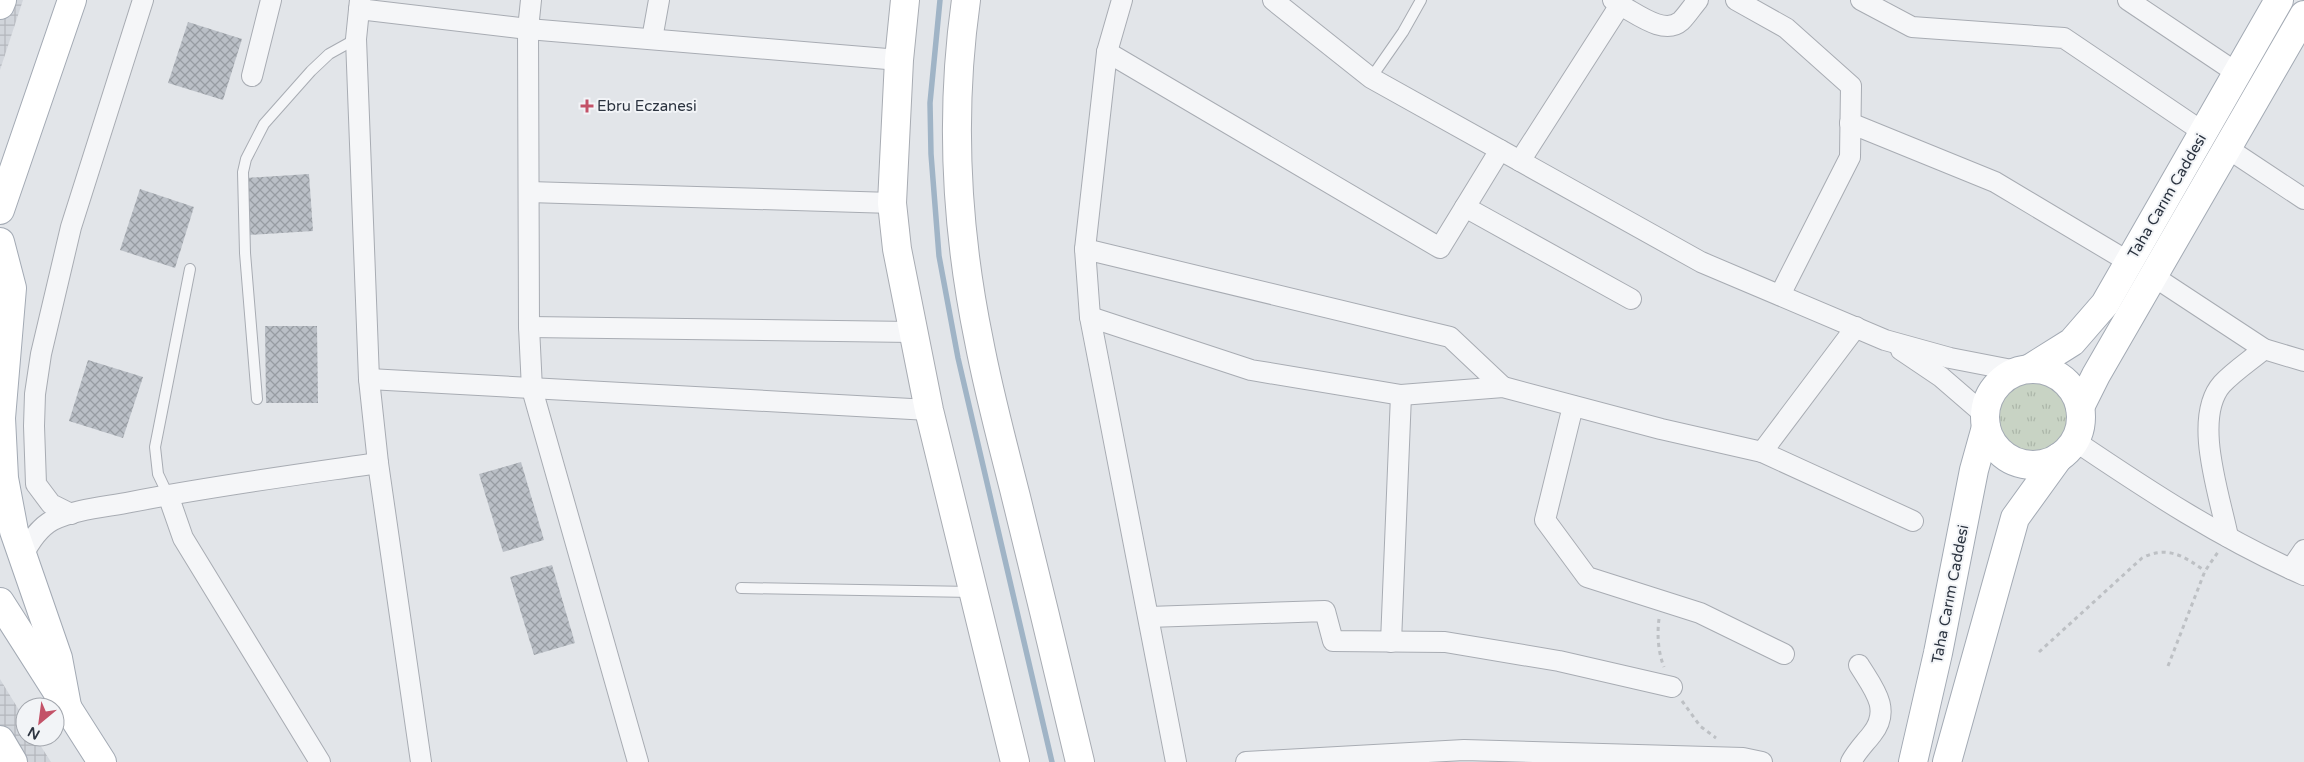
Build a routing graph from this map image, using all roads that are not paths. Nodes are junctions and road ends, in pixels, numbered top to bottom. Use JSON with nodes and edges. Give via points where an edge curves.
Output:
{"nodes":[{"id":1,"x":2,"y":0,"type":"edge"},
{"id":2,"x":72,"y":0,"type":"edge"},
{"id":3,"x":143,"y":0,"type":"edge"},
{"id":4,"x":271,"y":0,"type":"edge"},
{"id":5,"x":531,"y":0,"type":"edge"},
{"id":6,"x":659,"y":0,"type":"edge"},
{"id":7,"x":905,"y":0,"type":"edge"},
{"id":8,"x":966,"y":0,"type":"edge"},
{"id":9,"x":1122,"y":0,"type":"edge"},
{"id":10,"x":1273,"y":0,"type":"edge"},
{"id":11,"x":1421,"y":0,"type":"edge"},
{"id":12,"x":1698,"y":0,"type":"edge"},
{"id":13,"x":1736,"y":0,"type":"edge"},
{"id":14,"x":1861,"y":0,"type":"edge"},
{"id":15,"x":2128,"y":0,"type":"edge"},
{"id":16,"x":2279,"y":0,"type":"edge"},
{"id":17,"x":1617,"y":2,"type":"edge"},
{"id":18,"x":360,"y":4,"type":"edge"},
{"id":19,"x":0,"y":5,"type":"edge"},
{"id":20,"x":2304,"y":15,"type":"edge"},
{"id":21,"x":528,"y":29,"type":"junction"},
{"id":22,"x":356,"y":39,"type":"junction"},
{"id":23,"x":652,"y":39,"type":"junction"},
{"id":24,"x":1107,"y":52,"type":"junction"},
{"id":25,"x":900,"y":60,"type":"junction"},
{"id":26,"x":2237,"y":73,"type":"junction"},
{"id":27,"x":252,"y":76,"type":"dead end"},
{"id":28,"x":1372,"y":78,"type":"junction"},
{"id":29,"x":1850,"y":123,"type":"junction"},
{"id":30,"x":2203,"y":132,"type":"junction"},
{"id":31,"x":2227,"y":148,"type":"junction"},
{"id":32,"x":1500,"y":150,"type":"junction"},
{"id":33,"x":1520,"y":161,"type":"junction"},
{"id":34,"x":529,"y":192,"type":"junction"},
{"id":35,"x":2304,"y":199,"type":"edge"},
{"id":36,"x":892,"y":203,"type":"junction"},
{"id":37,"x":1466,"y":207,"type":"junction"},
{"id":38,"x":0,"y":210,"type":"edge"},
{"id":39,"x":0,"y":242,"type":"edge"},
{"id":40,"x":1085,"y":249,"type":"junction"},
{"id":41,"x":2129,"y":262,"type":"junction"},
{"id":42,"x":190,"y":269,"type":"dead end"},
{"id":43,"x":2153,"y":276,"type":"junction"},
{"id":44,"x":1780,"y":295,"type":"junction"},
{"id":45,"x":1631,"y":299,"type":"dead end"},
{"id":46,"x":1090,"y":316,"type":"junction"},
{"id":47,"x":529,"y":327,"type":"junction"},
{"id":48,"x":1856,"y":327,"type":"junction"},
{"id":49,"x":912,"y":332,"type":"junction"},
{"id":50,"x":1884,"y":340,"type":"junction"},
{"id":51,"x":2264,"y":349,"type":"junction"},
{"id":52,"x":2304,"y":361,"type":"edge"},
{"id":53,"x":2023,"y":370,"type":"junction"},
{"id":54,"x":368,"y":379,"type":"junction"},
{"id":55,"x":1503,"y":387,"type":"junction"},
{"id":56,"x":532,"y":389,"type":"junction"},
{"id":57,"x":1401,"y":394,"type":"junction"},
{"id":58,"x":257,"y":399,"type":"dead end"},
{"id":59,"x":1573,"y":406,"type":"junction"},
{"id":60,"x":2080,"y":407,"type":"junction"},
{"id":61,"x":929,"y":410,"type":"junction"},
{"id":62,"x":1985,"y":421,"type":"junction"},
{"id":63,"x":2067,"y":449,"type":"junction"},
{"id":64,"x":1762,"y":452,"type":"junction"},
{"id":65,"x":378,"y":463,"type":"junction"},
{"id":66,"x":168,"y":495,"type":"junction"},
{"id":67,"x":71,"y":514,"type":"junction"},
{"id":68,"x":1913,"y":521,"type":"dead end"},
{"id":69,"x":2228,"y":537,"type":"junction"},
{"id":70,"x":2304,"y":550,"type":"edge"},
{"id":71,"x":22,"y":557,"type":"junction"},
{"id":72,"x":2297,"y":572,"type":"edge"},
{"id":73,"x":741,"y":588,"type":"dead end"},
{"id":74,"x":975,"y":592,"type":"junction"},
{"id":75,"x":0,"y":602,"type":"edge"},
{"id":76,"x":1149,"y":617,"type":"junction"},
{"id":77,"x":1391,"y":642,"type":"junction"},
{"id":78,"x":1784,"y":654,"type":"dead end"},
{"id":79,"x":1859,"y":665,"type":"dead end"},
{"id":80,"x":1672,"y":687,"type":"dead end"},
{"id":81,"x":67,"y":706,"type":"junction"},
{"id":82,"x":0,"y":740,"type":"edge"},
{"id":83,"x":1656,"y":759,"type":"edge"},
{"id":84,"x":1749,"y":761,"type":"edge"},
{"id":85,"x":13,"y":762,"type":"edge"},
{"id":86,"x":102,"y":762,"type":"edge"},
{"id":87,"x":320,"y":762,"type":"edge"},
{"id":88,"x":421,"y":762,"type":"edge"},
{"id":89,"x":638,"y":762,"type":"edge"},
{"id":90,"x":1015,"y":762,"type":"edge"},
{"id":91,"x":1080,"y":762,"type":"edge"},
{"id":92,"x":1176,"y":762,"type":"edge"},
{"id":93,"x":1246,"y":762,"type":"edge"},
{"id":94,"x":1851,"y":762,"type":"edge"},
{"id":95,"x":1913,"y":762,"type":"edge"},
{"id":96,"x":1947,"y":762,"type":"edge"}],
"edges":[{"from":1,"to":19,"type":"main road"},
{"from":2,"to":38,"type":"main road"},
{"from":3,"to":67,"type":"street","via":[[71,227],[41,354],[35,394],[36,484],[52,504]]},
{"from":4,"to":27,"type":"street"},
{"from":5,"to":21,"type":"street"},
{"from":6,"to":23,"type":"street"},
{"from":7,"to":25,"type":"main road"},
{"from":8,"to":91,"type":"main road","via":[[960,39],[957,117],[959,193],[968,277],[992,402]]},
{"from":9,"to":24,"type":"street"},
{"from":10,"to":28,"type":"street"},
{"from":11,"to":28,"type":"lane"},
{"from":12,"to":17,"type":"street","via":[[1680,22],[1666,26]]},
{"from":13,"to":29,"type":"street","via":[[1786,28],[1851,86]]},
{"from":14,"to":30,"type":"street","via":[[1912,28],[2064,38]]},
{"from":15,"to":26,"type":"street"},
{"from":16,"to":26,"type":"main road","name":"Taha Carım Caddesi"},
{"from":17,"to":33,"type":"street"},
{"from":18,"to":21,"type":"street"},
{"from":18,"to":22,"type":"street"},
{"from":20,"to":31,"type":"main road","name":"Taha Carım Caddesi"},
{"from":21,"to":23,"type":"street"},
{"from":21,"to":34,"type":"street"},
{"from":22,"to":54,"type":"street"},
{"from":22,"to":58,"type":"lane","via":[[329,54],[311,71],[264,124],[246,158],[243,172],[245,253]]},
{"from":23,"to":25,"type":"street"},
{"from":24,"to":37,"type":"street","via":[[1440,248]]},
{"from":24,"to":40,"type":"street"},
{"from":25,"to":36,"type":"main road"},
{"from":26,"to":30,"type":"main road","name":"Taha Carım Caddesi"},
{"from":28,"to":32,"type":"street"},
{"from":29,"to":41,"type":"street","via":[[1995,182]]},
{"from":29,"to":44,"type":"street","via":[[1850,157]]},
{"from":30,"to":41,"type":"main road","name":"Taha Carım Caddesi"},
{"from":31,"to":35,"type":"street"},
{"from":31,"to":43,"type":"main road","name":"Taha Carım Caddesi"},
{"from":32,"to":33,"type":"street"},
{"from":32,"to":37,"type":"street"},
{"from":33,"to":44,"type":"street","via":[[1700,262]]},
{"from":34,"to":36,"type":"street"},
{"from":34,"to":47,"type":"street"},
{"from":36,"to":49,"type":"main road"},
{"from":37,"to":45,"type":"street"},
{"from":39,"to":71,"type":"main road","via":[[12,288],[1,448],[8,505]]},
{"from":40,"to":46,"type":"street"},
{"from":40,"to":55,"type":"street","via":[[1450,337]]},
{"from":41,"to":53,"type":"main road","name":"Taha Carım Caddesi","via":[[2106,304],[2072,342]]},
{"from":42,"to":66,"type":"lane","via":[[155,447],[158,474]]},
{"from":43,"to":51,"type":"street"},
{"from":43,"to":60,"type":"main road","name":"Taha Carım Caddesi"},
{"from":44,"to":48,"type":"street"},
{"from":46,"to":57,"type":"street","via":[[1251,370]]},
{"from":46,"to":76,"type":"street"},
{"from":47,"to":49,"type":"street"},
{"from":47,"to":56,"type":"street"},
{"from":48,"to":50,"type":"street"},
{"from":48,"to":64,"type":"street"},
{"from":49,"to":61,"type":"main road"},
{"from":50,"to":53,"type":"street","via":[[1950,358]]},
{"from":50,"to":62,"type":"street","via":[[1941,376]]},
{"from":51,"to":52,"type":"street"},
{"from":51,"to":69,"type":"street","via":[[2222,384],[2212,400],[2207,418],[2207,437]]},
{"from":53,"to":60,"type":"main road","via":[[2046,371],[2062,378],[2077,396]]},
{"from":53,"to":62,"type":"main road","via":[[1998,384],[1986,404]]},
{"from":54,"to":56,"type":"street"},
{"from":54,"to":65,"type":"street"},
{"from":55,"to":57,"type":"street"},
{"from":55,"to":59,"type":"street"},
{"from":56,"to":61,"type":"street"},
{"from":56,"to":89,"type":"street"},
{"from":57,"to":77,"type":"street"},
{"from":59,"to":64,"type":"street"},
{"from":59,"to":78,"type":"street","via":[[1545,520],[1586,577],[1700,613]]},
{"from":60,"to":63,"type":"main road","via":[[2081,424]]},
{"from":61,"to":74,"type":"main road"},
{"from":62,"to":63,"type":"main road","via":[[1996,448],[2015,462],[2038,465]]},
{"from":62,"to":95,"type":"main road","name":"Taha Carım Caddesi"},
{"from":63,"to":69,"type":"street"},
{"from":63,"to":96,"type":"main road","via":[[2015,518]]},
{"from":64,"to":68,"type":"street"},
{"from":65,"to":66,"type":"street"},
{"from":65,"to":88,"type":"street"},
{"from":66,"to":67,"type":"street"},
{"from":66,"to":87,"type":"street","via":[[184,538]]},
{"from":67,"to":71,"type":"street","via":[[43,527]]},
{"from":69,"to":72,"type":"street"},
{"from":70,"to":72,"type":"street"},
{"from":71,"to":81,"type":"main road","via":[[58,658]]},
{"from":73,"to":74,"type":"lane"},
{"from":74,"to":90,"type":"main road"},
{"from":75,"to":81,"type":"main road"},
{"from":76,"to":77,"type":"street","via":[[1324,611],[1333,641]]},
{"from":76,"to":92,"type":"street"},
{"from":77,"to":80,"type":"street","via":[[1445,642],[1540,658]]},
{"from":79,"to":94,"type":"street","via":[[1882,704],[1882,714],[1880,724]]},
{"from":81,"to":86,"type":"main road"},
{"from":82,"to":85,"type":"main road"},
{"from":83,"to":84,"type":"street"},
{"from":83,"to":93,"type":"street","via":[[1464,750]]}]}
